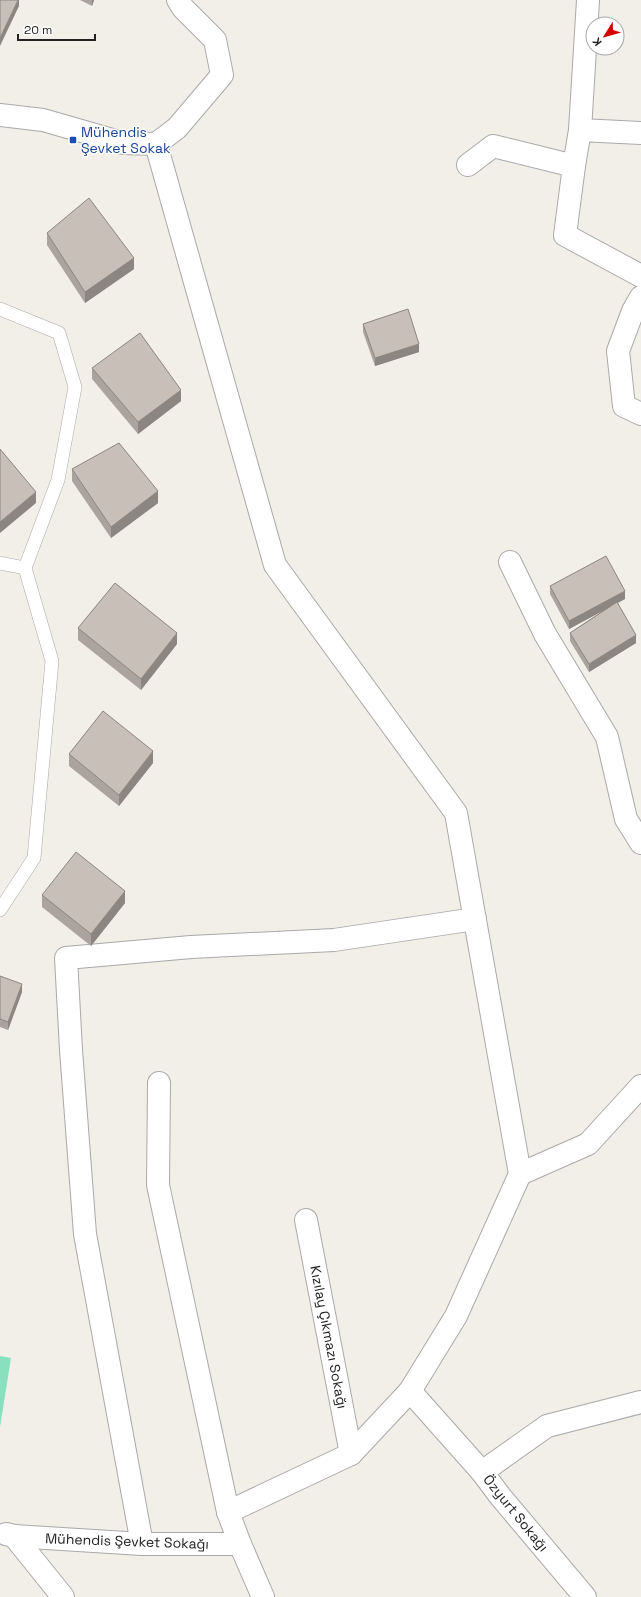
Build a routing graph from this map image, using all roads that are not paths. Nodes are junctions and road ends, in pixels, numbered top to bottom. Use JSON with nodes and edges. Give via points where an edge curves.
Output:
{"nodes":[{"id":1,"x":178,"y":0,"type":"edge"},
{"id":2,"x":588,"y":0,"type":"edge"},
{"id":3,"x":0,"y":115,"type":"edge"},
{"id":4,"x":580,"y":130,"type":"junction"},
{"id":5,"x":641,"y":133,"type":"edge"},
{"id":6,"x":156,"y":144,"type":"junction"},
{"id":7,"x":468,"y":165,"type":"dead end"},
{"id":8,"x":574,"y":166,"type":"junction"},
{"id":9,"x":641,"y":276,"type":"edge"},
{"id":10,"x":641,"y":297,"type":"edge"},
{"id":11,"x":0,"y":309,"type":"edge"},
{"id":12,"x":632,"y":410,"type":"edge"},
{"id":13,"x":510,"y":562,"type":"dead end"},
{"id":14,"x":0,"y":563,"type":"edge"},
{"id":15,"x":25,"y":568,"type":"junction"},
{"id":16,"x":641,"y":843,"type":"edge"},
{"id":17,"x":0,"y":910,"type":"edge"},
{"id":18,"x":475,"y":919,"type":"junction"},
{"id":19,"x":159,"y":1083,"type":"dead end"},
{"id":20,"x":641,"y":1086,"type":"edge"},
{"id":21,"x":520,"y":1174,"type":"junction"},
{"id":22,"x":306,"y":1220,"type":"dead end"},
{"id":23,"x":410,"y":1391,"type":"junction"},
{"id":24,"x":641,"y":1402,"type":"edge"},
{"id":25,"x":352,"y":1454,"type":"junction"},
{"id":26,"x":482,"y":1472,"type":"junction"},
{"id":27,"x":228,"y":1512,"type":"junction"},
{"id":28,"x":7,"y":1535,"type":"edge"},
{"id":29,"x":142,"y":1544,"type":"junction"},
{"id":30,"x":240,"y":1544,"type":"junction"},
{"id":31,"x":63,"y":1597,"type":"edge"},
{"id":32,"x":263,"y":1597,"type":"edge"},
{"id":33,"x":585,"y":1597,"type":"edge"}],
"edges":[{"from":1,"to":6,"type":"street","via":[[216,40],[222,75],[177,128]]},
{"from":2,"to":4,"type":"street"},
{"from":3,"to":6,"type":"street","via":[[43,120],[123,143]]},
{"from":4,"to":5,"type":"street"},
{"from":4,"to":8,"type":"street"},
{"from":6,"to":18,"type":"street","via":[[275,565],[456,813]]},
{"from":7,"to":8,"type":"street","via":[[493,146]]},
{"from":8,"to":9,"type":"street","via":[[565,235]]},
{"from":10,"to":12,"type":"street","via":[[633,310],[618,350]]},
{"from":11,"to":15,"type":"lane","via":[[59,333],[75,387],[58,480]]},
{"from":13,"to":16,"type":"street","via":[[545,634],[607,737],[626,819]]},
{"from":14,"to":15,"type":"lane"},
{"from":15,"to":17,"type":"lane","via":[[52,661],[34,858]]},
{"from":18,"to":21,"type":"street"},
{"from":18,"to":29,"type":"street","via":[[334,940],[191,947],[66,958],[85,1234]]},
{"from":19,"to":27,"type":"street","via":[[158,1185]]},
{"from":20,"to":21,"type":"street","via":[[588,1144]]},
{"from":21,"to":23,"type":"street","via":[[456,1316]]},
{"from":22,"to":25,"type":"street","name":"Kızılay Çıkmazı Sokağı"},
{"from":23,"to":25,"type":"street"},
{"from":23,"to":26,"type":"street"},
{"from":24,"to":26,"type":"street","name":"Özyurt Sokağı","via":[[547,1426]]},
{"from":25,"to":27,"type":"street"},
{"from":26,"to":33,"type":"street","name":"Özyurt Sokağı"},
{"from":27,"to":30,"type":"street"},
{"from":28,"to":29,"type":"street","name":"Mühendis Şevket Sokağı"},
{"from":28,"to":31,"type":"street"},
{"from":29,"to":30,"type":"street","name":"Mühendis Şevket Sokağı"},
{"from":30,"to":32,"type":"street"}]}
